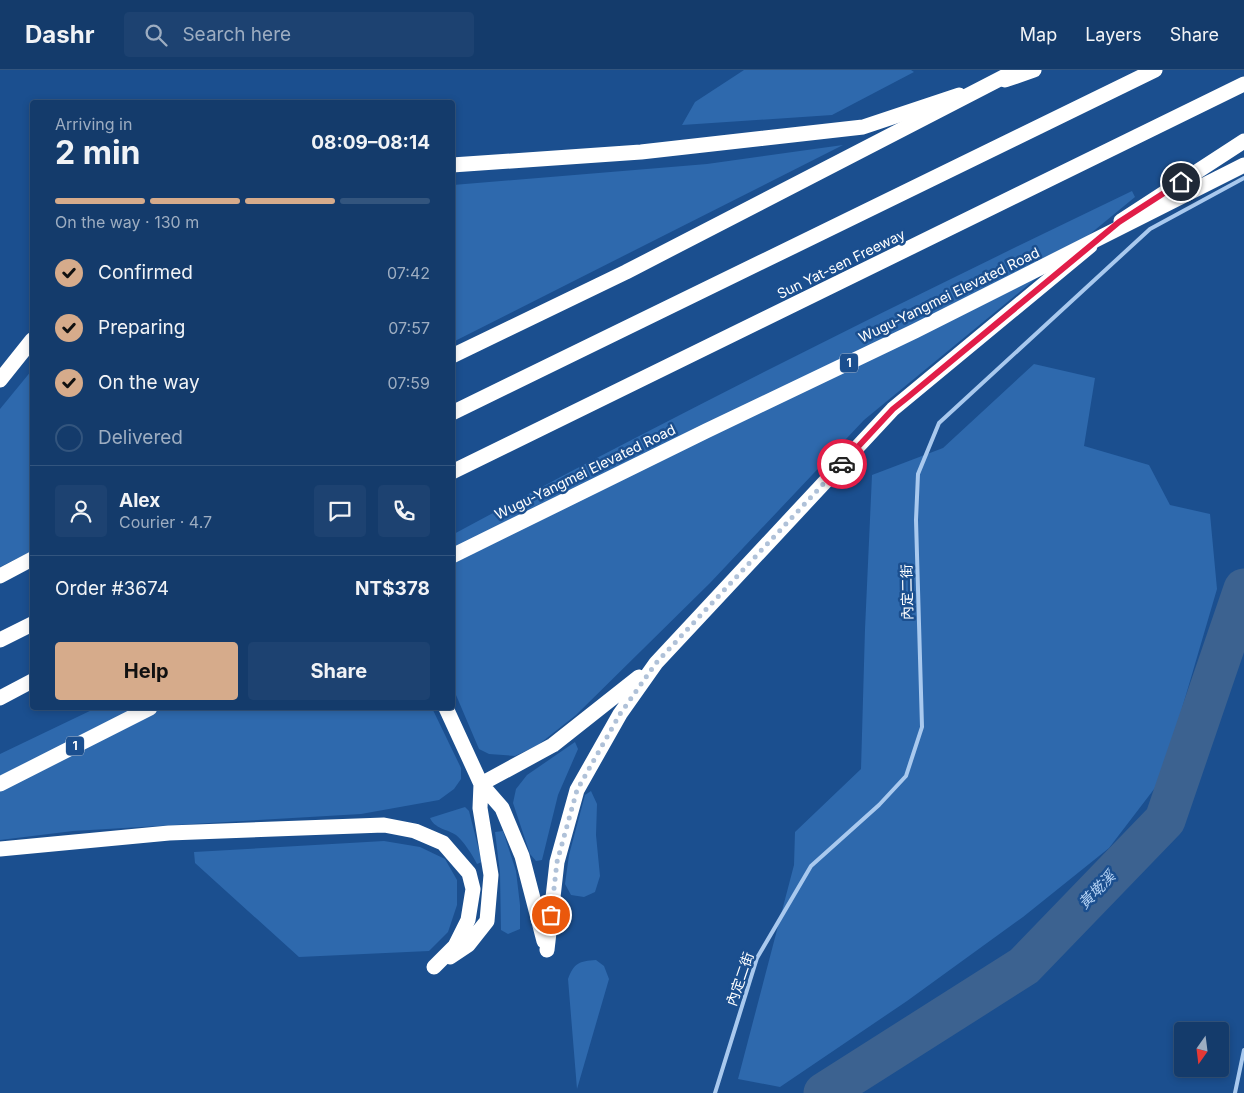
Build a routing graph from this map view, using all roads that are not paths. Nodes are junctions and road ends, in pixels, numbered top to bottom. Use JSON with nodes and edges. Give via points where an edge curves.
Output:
{"nodes":[{"id":1,"x":1017,"y":70,"type":"edge"},
{"id":2,"x":1034,"y":70,"type":"edge"},
{"id":3,"x":1155,"y":70,"type":"edge"},
{"id":4,"x":1244,"y":84,"type":"edge"},
{"id":5,"x":1244,"y":141,"type":"edge"},
{"id":6,"x":455,"y":165,"type":"edge"},
{"id":7,"x":1244,"y":165,"type":"edge"},
{"id":8,"x":1244,"y":178,"type":"edge"},
{"id":9,"x":30,"y":342,"type":"edge"},
{"id":10,"x":455,"y":355,"type":"edge"},
{"id":11,"x":0,"y":380,"type":"edge"},
{"id":12,"x":455,"y":412,"type":"edge"},
{"id":13,"x":455,"y":471,"type":"edge"},
{"id":14,"x":455,"y":555,"type":"edge"},
{"id":15,"x":30,"y":561,"type":"edge"},
{"id":16,"x":0,"y":576,"type":"edge"},
{"id":17,"x":30,"y":625,"type":"edge"},
{"id":18,"x":0,"y":640,"type":"edge"},
{"id":19,"x":656,"y":663,"type":"junction"},
{"id":20,"x":30,"y":682,"type":"edge"},
{"id":21,"x":0,"y":698,"type":"edge"},
{"id":22,"x":146,"y":710,"type":"edge"},
{"id":23,"x":447,"y":710,"type":"edge"},
{"id":24,"x":0,"y":784,"type":"edge"},
{"id":25,"x":481,"y":784,"type":"junction"},
{"id":26,"x":0,"y":849,"type":"edge"},
{"id":27,"x":1244,"y":1050,"type":"edge"},
{"id":28,"x":714,"y":1093,"type":"edge"},
{"id":29,"x":1235,"y":1093,"type":"edge"}],
"edges":[{"from":1,"to":10,"type":"highway","bridge":true,"via":[[626,272]]},
{"from":2,"to":6,"type":"highway","via":[[863,127],[641,152]]},
{"from":3,"to":12,"type":"highway"},
{"from":4,"to":13,"type":"highway","name":"Sun Yat-sen Freeway"},
{"from":5,"to":19,"type":"highway","via":[[1119,222],[893,409]]},
{"from":7,"to":14,"type":"highway","name":"Wugu-Yangmei Elevated Road","number":"1","bridge":true,"via":[[924,327]]},
{"from":8,"to":28,"type":"lane","name":"內定二街","via":[[1150,230],[938,423],[918,474],[916,520],[922,727],[906,776],[811,866],[757,958]]},
{"from":9,"to":11,"type":"highway"},
{"from":15,"to":16,"type":"highway"},
{"from":17,"to":18,"type":"highway"},
{"from":19,"to":25,"type":"highway","via":[[553,744]]},
{"from":19,"to":25,"type":"highway","via":[[620,714],[577,790],[557,862],[546,950],[522,856],[502,808]]},
{"from":20,"to":21,"type":"highway"},
{"from":22,"to":24,"type":"highway","number":"1"},
{"from":23,"to":25,"type":"highway"},
{"from":25,"to":26,"type":"highway","via":[[480,808],[491,875],[487,922],[468,945],[434,967],[455,946],[468,920],[473,889],[469,873],[442,842],[415,831],[384,826],[169,833]]},
{"from":27,"to":29,"type":"lane"}]}
